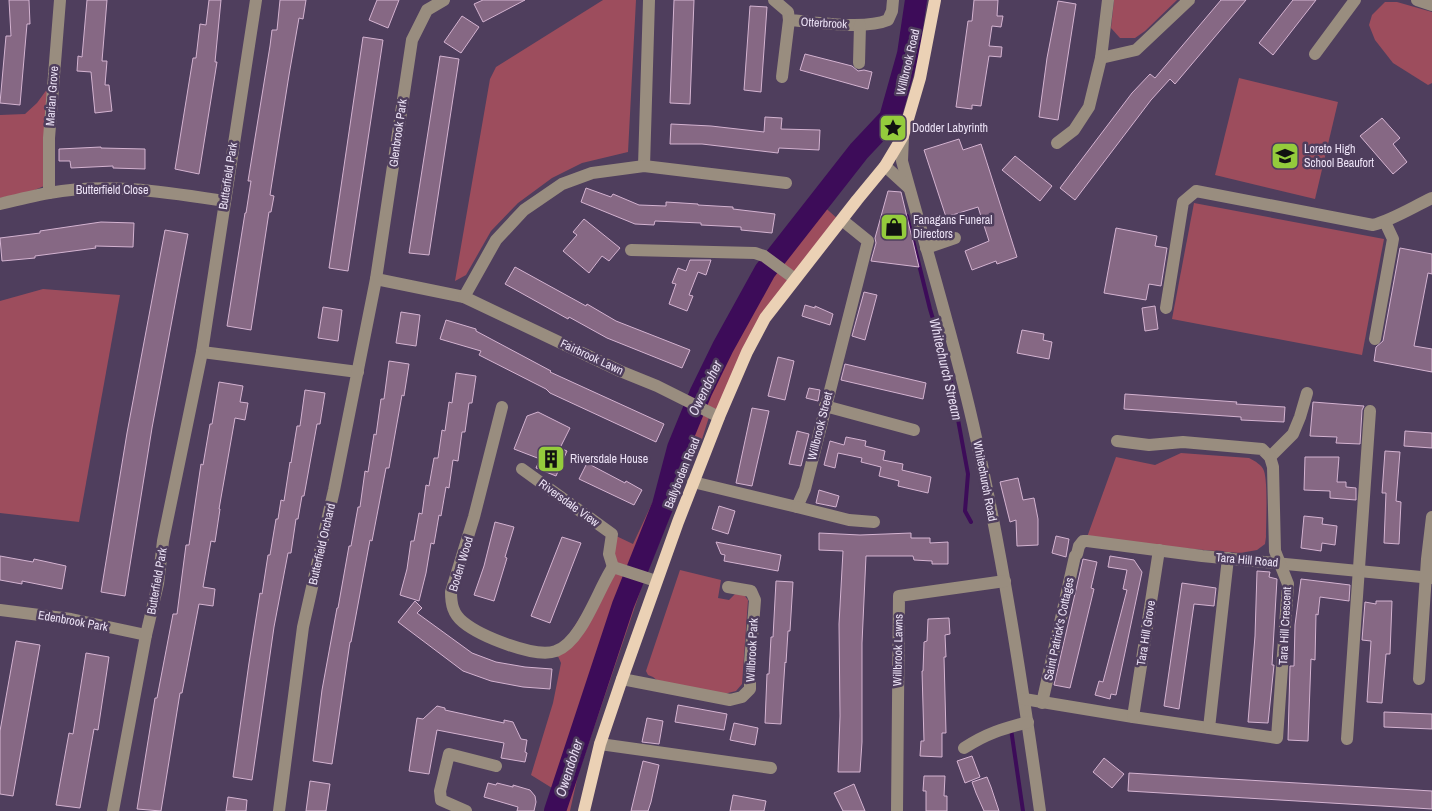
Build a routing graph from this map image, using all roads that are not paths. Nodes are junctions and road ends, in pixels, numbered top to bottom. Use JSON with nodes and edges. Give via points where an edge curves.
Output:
{"nodes":[{"id":1,"x":60,"y":0,"type":"edge"},
{"id":2,"x":256,"y":0,"type":"edge"},
{"id":3,"x":444,"y":0,"type":"edge"},
{"id":4,"x":649,"y":0,"type":"edge"},
{"id":5,"x":774,"y":0,"type":"edge"},
{"id":6,"x":893,"y":0,"type":"edge"},
{"id":7,"x":935,"y":0,"type":"edge"},
{"id":8,"x":1108,"y":0,"type":"edge"},
{"id":9,"x":1189,"y":0,"type":"edge"},
{"id":10,"x":1355,"y":0,"type":"edge"},
{"id":11,"x":1417,"y":0,"type":"edge"},
{"id":12,"x":1432,"y":5,"type":"edge"},
{"id":13,"x":789,"y":20,"type":"junction"},
{"id":14,"x":860,"y":25,"type":"junction"},
{"id":15,"x":1315,"y":54,"type":"dead end"},
{"id":16,"x":1101,"y":58,"type":"junction"},
{"id":17,"x":859,"y":63,"type":"dead end"},
{"id":18,"x":782,"y":77,"type":"dead end"},
{"id":19,"x":903,"y":136,"type":"junction"},
{"id":20,"x":1057,"y":143,"type":"dead end"},
{"id":21,"x":888,"y":161,"type":"junction"},
{"id":22,"x":644,"y":166,"type":"junction"},
{"id":23,"x":786,"y":183,"type":"dead end"},
{"id":24,"x":908,"y":187,"type":"junction"},
{"id":25,"x":49,"y":193,"type":"junction"},
{"id":26,"x":1432,"y":198,"type":"edge"},
{"id":27,"x":224,"y":201,"type":"junction"},
{"id":28,"x":0,"y":204,"type":"edge"},
{"id":29,"x":842,"y":220,"type":"junction"},
{"id":30,"x":1385,"y":222,"type":"junction"},
{"id":31,"x":955,"y":238,"type":"dead end"},
{"id":32,"x":926,"y":248,"type":"junction"},
{"id":33,"x":631,"y":250,"type":"dead end"},
{"id":34,"x":376,"y":279,"type":"junction"},
{"id":35,"x":795,"y":279,"type":"junction"},
{"id":36,"x":464,"y":297,"type":"junction"},
{"id":37,"x":1166,"y":308,"type":"dead end"},
{"id":38,"x":1375,"y":339,"type":"dead end"},
{"id":39,"x":202,"y":352,"type":"junction"},
{"id":40,"x":358,"y":372,"type":"junction"},
{"id":41,"x":1306,"y":393,"type":"dead end"},
{"id":42,"x":825,"y":406,"type":"junction"},
{"id":43,"x":502,"y":407,"type":"dead end"},
{"id":44,"x":1370,"y":411,"type":"dead end"},
{"id":45,"x":719,"y":418,"type":"junction"},
{"id":46,"x":914,"y":430,"type":"dead end"},
{"id":47,"x":1117,"y":441,"type":"dead end"},
{"id":48,"x":1270,"y":457,"type":"junction"},
{"id":49,"x":522,"y":469,"type":"dead end"},
{"id":50,"x":693,"y":482,"type":"junction"},
{"id":51,"x":797,"y":507,"type":"junction"},
{"id":52,"x":1432,"y":517,"type":"edge"},
{"id":53,"x":874,"y":522,"type":"dead end"},
{"id":54,"x":1159,"y":550,"type":"junction"},
{"id":55,"x":1076,"y":555,"type":"joint"},
{"id":56,"x":1228,"y":558,"type":"junction"},
{"id":57,"x":1280,"y":563,"type":"junction"},
{"id":58,"x":613,"y":567,"type":"junction"},
{"id":59,"x":1358,"y":571,"type":"junction"},
{"id":60,"x":1429,"y":577,"type":"edge"},
{"id":61,"x":656,"y":581,"type":"junction"},
{"id":62,"x":1005,"y":581,"type":"junction"},
{"id":63,"x":728,"y":586,"type":"dead end"},
{"id":64,"x":0,"y":610,"type":"edge"},
{"id":65,"x":146,"y":635,"type":"junction"},
{"id":66,"x":622,"y":679,"type":"junction"},
{"id":67,"x":1419,"y":679,"type":"dead end"},
{"id":68,"x":1024,"y":699,"type":"junction"},
{"id":69,"x":1042,"y":703,"type":"junction"},
{"id":70,"x":1133,"y":717,"type":"junction"},
{"id":71,"x":1028,"y":722,"type":"junction"},
{"id":72,"x":1208,"y":728,"type":"junction"},
{"id":73,"x":1347,"y":738,"type":"dead end"},
{"id":74,"x":600,"y":744,"type":"junction"},
{"id":75,"x":964,"y":748,"type":"dead end"},
{"id":76,"x":496,"y":766,"type":"dead end"},
{"id":77,"x":771,"y":768,"type":"dead end"},
{"id":78,"x":113,"y":811,"type":"edge"},
{"id":79,"x":279,"y":811,"type":"edge"},
{"id":80,"x":466,"y":811,"type":"edge"},
{"id":81,"x":584,"y":811,"type":"edge"},
{"id":82,"x":896,"y":811,"type":"edge"},
{"id":83,"x":1040,"y":811,"type":"edge"}],
"edges":[{"from":1,"to":25,"type":"street","name":"Marian Grove","via":[[49,138]]},
{"from":2,"to":27,"type":"street","name":"Butterfield Park"},
{"from":3,"to":34,"type":"street","name":"Glenbrook Park","via":[[427,10],[412,40]]},
{"from":4,"to":22,"type":"street"},
{"from":5,"to":13,"type":"street","name":"Otterbrook","via":[[788,12]]},
{"from":6,"to":14,"type":"street","name":"Otterbrook","via":[[888,20]]},
{"from":7,"to":19,"type":"main road","name":"Willbrook Road","via":[[920,78]]},
{"from":8,"to":16,"type":"street"},
{"from":9,"to":16,"type":"street","via":[[1136,50]]},
{"from":10,"to":15,"type":"street"},
{"from":11,"to":12,"type":"street"},
{"from":13,"to":14,"type":"street","name":"Otterbrook"},
{"from":13,"to":18,"type":"street","name":"Otterbrook"},
{"from":14,"to":17,"type":"street","name":"Otterbrook"},
{"from":16,"to":20,"type":"street","via":[[1090,107],[1074,130]]},
{"from":19,"to":21,"type":"main road","name":"Willbrook Road"},
{"from":19,"to":24,"type":"street","name":"Whitechurch Road","via":[[902,161]]},
{"from":21,"to":24,"type":"street"},
{"from":21,"to":29,"type":"main road","name":"Ballyboden Road"},
{"from":22,"to":23,"type":"street"},
{"from":22,"to":36,"type":"street","via":[[592,173],[562,184],[524,210],[496,240]]},
{"from":24,"to":32,"type":"street","name":"Whitechurch Road"},
{"from":25,"to":27,"type":"street","name":"Butterfield Close","via":[[127,188]]},
{"from":25,"to":28,"type":"street","name":"Butterfield Close"},
{"from":26,"to":30,"type":"street"},
{"from":27,"to":39,"type":"street","name":"Butterfield Park"},
{"from":29,"to":35,"type":"main road","name":"Ballyboden Road"},
{"from":29,"to":42,"type":"street","name":"Willbrook Street","via":[[869,235]]},
{"from":30,"to":37,"type":"street","via":[[1373,225],[1196,191],[1183,202]]},
{"from":30,"to":38,"type":"street","via":[[1393,239]]},
{"from":31,"to":32,"type":"street"},
{"from":32,"to":62,"type":"street","name":"Whitechurch Road","via":[[973,424]]},
{"from":33,"to":35,"type":"street","via":[[755,252]]},
{"from":34,"to":36,"type":"street","name":"Fairbrook Lawn"},
{"from":34,"to":40,"type":"street","name":"Butterfield Orchard"},
{"from":35,"to":45,"type":"main road","name":"Ballyboden Road","via":[[765,318]]},
{"from":36,"to":45,"type":"street","name":"Fairbrook Lawn"},
{"from":39,"to":40,"type":"street"},
{"from":39,"to":65,"type":"street","name":"Butterfield Park"},
{"from":40,"to":79,"type":"street","name":"Butterfield Orchard","via":[[303,628]]},
{"from":41,"to":48,"type":"street","via":[[1293,434]]},
{"from":42,"to":46,"type":"street"},
{"from":42,"to":51,"type":"street","name":"Willbrook Street","via":[[805,489]]},
{"from":43,"to":58,"type":"street","name":"Boden Wood","via":[[451,592],[451,605],[455,612],[464,623],[511,646],[539,652],[556,651],[574,638]]},
{"from":44,"to":59,"type":"street"},
{"from":45,"to":50,"type":"main road","name":"Ballyboden Road"},
{"from":47,"to":48,"type":"street","via":[[1149,445],[1183,442],[1262,449]]},
{"from":48,"to":57,"type":"street","name":"Tara Hill Crescent","via":[[1275,551]]},
{"from":49,"to":58,"type":"street","name":"Riversdale View","via":[[612,534],[609,554]]},
{"from":50,"to":51,"type":"street"},
{"from":50,"to":61,"type":"main road","name":"Ballyboden Road"},
{"from":51,"to":53,"type":"street","via":[[849,520]]},
{"from":52,"to":60,"type":"street"},
{"from":54,"to":55,"type":"street","name":"Tara Hill Road","via":[[1083,541]]},
{"from":54,"to":56,"type":"street","name":"Tara Hill Road"},
{"from":54,"to":70,"type":"street","name":"Tara Hill Grove"},
{"from":55,"to":69,"type":"street","name":"Saint Patrick's Cottages"},
{"from":56,"to":57,"type":"street","name":"Tara Hill Road"},
{"from":56,"to":72,"type":"street"},
{"from":57,"to":59,"type":"street","name":"Tara Hill Road"},
{"from":57,"to":72,"type":"street","name":"Tara Hill Crescent","via":[[1288,584],[1277,738]]},
{"from":58,"to":61,"type":"street"},
{"from":59,"to":60,"type":"street","name":"Tara Hill Road"},
{"from":59,"to":73,"type":"street"},
{"from":60,"to":67,"type":"street"},
{"from":61,"to":66,"type":"main road","name":"Ballyboden Road"},
{"from":62,"to":68,"type":"street","name":"Whitechurch Road"},
{"from":62,"to":82,"type":"street","name":"Willbrook Lawns","via":[[898,596]]},
{"from":63,"to":66,"type":"street","name":"Willbrook Park","via":[[751,591],[755,600],[750,689],[742,697],[730,700]]},
{"from":64,"to":65,"type":"street","name":"Edenbrook Park","via":[[71,619]]},
{"from":65,"to":78,"type":"street","name":"Butterfield Park"},
{"from":66,"to":74,"type":"main road","name":"Ballyboden Road"},
{"from":68,"to":69,"type":"street"},
{"from":68,"to":71,"type":"street","name":"Whitechurch Road"},
{"from":69,"to":70,"type":"street"},
{"from":70,"to":72,"type":"street"},
{"from":71,"to":75,"type":"street","via":[[980,737]]},
{"from":71,"to":83,"type":"street","name":"Whitechurch Road"},
{"from":74,"to":77,"type":"street"},
{"from":74,"to":81,"type":"main road","name":"Ballyboden Road"},
{"from":76,"to":80,"type":"street","via":[[449,754],[440,791],[441,800]]}]}
